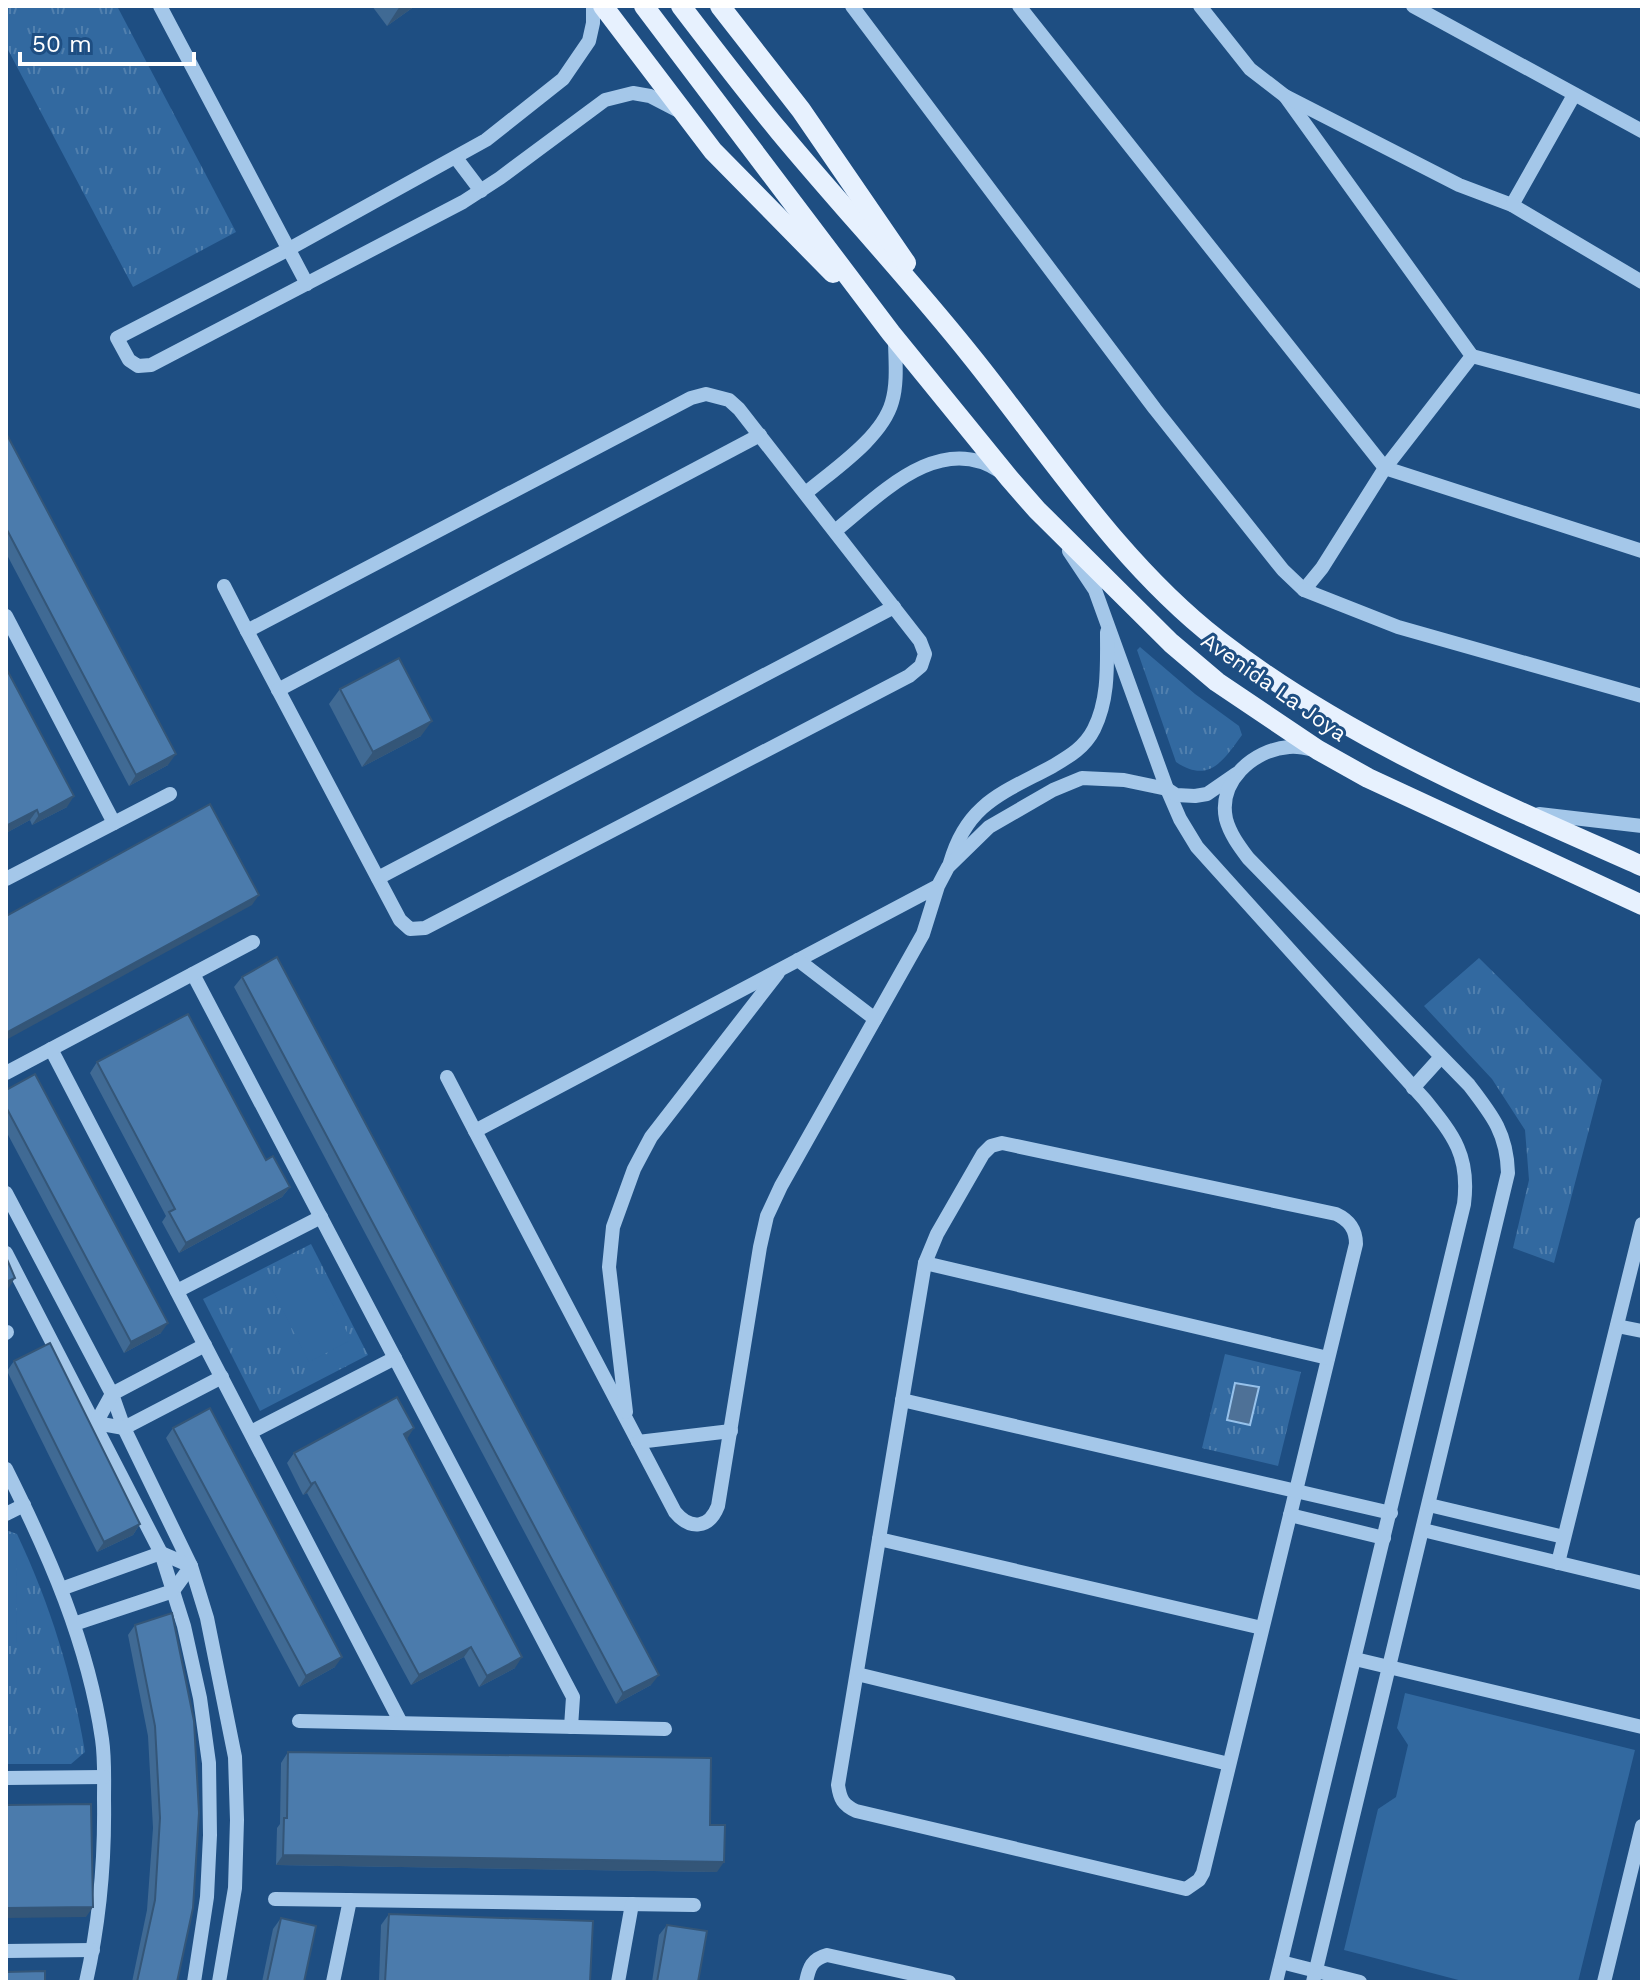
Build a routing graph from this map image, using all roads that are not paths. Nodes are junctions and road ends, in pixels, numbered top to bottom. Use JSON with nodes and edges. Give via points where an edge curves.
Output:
{"nodes":[{"id":1,"x":160,"y":6,"type":"edge"},
{"id":2,"x":593,"y":6,"type":"edge"},
{"id":3,"x":603,"y":6,"type":"edge"},
{"id":4,"x":644,"y":6,"type":"edge"},
{"id":5,"x":681,"y":6,"type":"edge"},
{"id":6,"x":720,"y":6,"type":"edge"},
{"id":7,"x":852,"y":6,"type":"edge"},
{"id":8,"x":1019,"y":6,"type":"edge"},
{"id":9,"x":1200,"y":6,"type":"edge"},
{"id":10,"x":1413,"y":6,"type":"edge"},
{"id":11,"x":1574,"y":95,"type":"junction"},
{"id":12,"x":1285,"y":96,"type":"junction"},
{"id":13,"x":688,"y":119,"type":"junction"},
{"id":14,"x":1642,"y":131,"type":"edge"},
{"id":15,"x":456,"y":158,"type":"junction"},
{"id":16,"x":481,"y":191,"type":"junction"},
{"id":17,"x":1512,"y":205,"type":"junction"},
{"id":18,"x":289,"y":249,"type":"junction"},
{"id":19,"x":1642,"y":282,"type":"edge"},
{"id":20,"x":307,"y":284,"type":"junction"},
{"id":21,"x":893,"y":336,"type":"junction"},
{"id":22,"x":970,"y":355,"type":"junction"},
{"id":23,"x":1472,"y":356,"type":"junction"},
{"id":24,"x":1642,"y":402,"type":"edge"},
{"id":25,"x":760,"y":435,"type":"junction"},
{"id":26,"x":1385,"y":468,"type":"junction"},
{"id":27,"x":1009,"y":478,"type":"junction"},
{"id":28,"x":806,"y":493,"type":"junction"},
{"id":29,"x":1037,"y":510,"type":"junction"},
{"id":30,"x":835,"y":531,"type":"junction"},
{"id":31,"x":1642,"y":551,"type":"edge"},
{"id":32,"x":224,"y":586,"type":"dead end"},
{"id":33,"x":1304,"y":590,"type":"junction"},
{"id":34,"x":894,"y":607,"type":"junction"},
{"id":35,"x":6,"y":616,"type":"edge"},
{"id":36,"x":1108,"y":621,"type":"junction"},
{"id":37,"x":247,"y":631,"type":"junction"},
{"id":38,"x":278,"y":690,"type":"junction"},
{"id":39,"x":1642,"y":696,"type":"edge"},
{"id":40,"x":1318,"y":750,"type":"junction"},
{"id":41,"x":1236,"y":774,"type":"junction"},
{"id":42,"x":1167,"y":789,"type":"junction"},
{"id":43,"x":170,"y":794,"type":"dead end"},
{"id":44,"x":1507,"y":806,"type":"junction"},
{"id":45,"x":114,"y":823,"type":"junction"},
{"id":46,"x":1642,"y":826,"type":"edge"},
{"id":47,"x":1642,"y":866,"type":"edge"},
{"id":48,"x":948,"y":867,"type":"junction"},
{"id":49,"x":378,"y":878,"type":"junction"},
{"id":50,"x":6,"y":879,"type":"edge"},
{"id":51,"x":938,"y":886,"type":"junction"},
{"id":52,"x":1642,"y":905,"type":"edge"},
{"id":53,"x":253,"y":942,"type":"dead end"},
{"id":54,"x":798,"y":960,"type":"junction"},
{"id":55,"x":780,"y":969,"type":"junction"},
{"id":56,"x":193,"y":974,"type":"junction"},
{"id":57,"x":875,"y":1019,"type":"junction"},
{"id":58,"x":51,"y":1049,"type":"junction"},
{"id":59,"x":1441,"y":1057,"type":"junction"},
{"id":60,"x":6,"y":1073,"type":"edge"},
{"id":61,"x":447,"y":1077,"type":"dead end"},
{"id":62,"x":1413,"y":1088,"type":"junction"},
{"id":63,"x":475,"y":1131,"type":"junction"},
{"id":64,"x":6,"y":1193,"type":"edge"},
{"id":65,"x":321,"y":1217,"type":"junction"},
{"id":66,"x":1642,"y":1224,"type":"edge"},
{"id":67,"x":6,"y":1253,"type":"edge"},
{"id":68,"x":925,"y":1263,"type":"junction"},
{"id":69,"x":177,"y":1291,"type":"junction"},
{"id":70,"x":1617,"y":1326,"type":"junction"},
{"id":71,"x":1642,"y":1331,"type":"edge"},
{"id":72,"x":205,"y":1345,"type":"junction"},
{"id":73,"x":395,"y":1358,"type":"junction"},
{"id":74,"x":1328,"y":1358,"type":"junction"},
{"id":75,"x":222,"y":1377,"type":"junction"},
{"id":76,"x":112,"y":1394,"type":"junction"},
{"id":77,"x":902,"y":1400,"type":"junction"},
{"id":78,"x":96,"y":1423,"type":"junction"},
{"id":79,"x":628,"y":1423,"type":"junction"},
{"id":80,"x":124,"y":1428,"type":"junction"},
{"id":81,"x":731,"y":1431,"type":"junction"},
{"id":82,"x":251,"y":1432,"type":"junction"},
{"id":83,"x":638,"y":1442,"type":"junction"},
{"id":84,"x":6,"y":1469,"type":"edge"},
{"id":85,"x":1295,"y":1493,"type":"junction"},
{"id":86,"x":24,"y":1505,"type":"junction"},
{"id":87,"x":1429,"y":1505,"type":"junction"},
{"id":88,"x":1391,"y":1513,"type":"junction"},
{"id":89,"x":6,"y":1514,"type":"edge"},
{"id":90,"x":1290,"y":1515,"type":"junction"},
{"id":91,"x":1423,"y":1530,"type":"junction"},
{"id":92,"x":1564,"y":1537,"type":"junction"},
{"id":93,"x":1384,"y":1538,"type":"junction"},
{"id":94,"x":879,"y":1539,"type":"junction"},
{"id":95,"x":161,"y":1553,"type":"junction"},
{"id":96,"x":1558,"y":1563,"type":"junction"},
{"id":97,"x":191,"y":1566,"type":"junction"},
{"id":98,"x":1642,"y":1583,"type":"edge"},
{"id":99,"x":61,"y":1589,"type":"junction"},
{"id":100,"x":173,"y":1591,"type":"junction"},
{"id":101,"x":74,"y":1624,"type":"junction"},
{"id":102,"x":1262,"y":1628,"type":"junction"},
{"id":103,"x":1355,"y":1659,"type":"junction"},
{"id":104,"x":1390,"y":1668,"type":"junction"},
{"id":105,"x":857,"y":1674,"type":"junction"},
{"id":106,"x":299,"y":1721,"type":"dead end"},
{"id":107,"x":400,"y":1721,"type":"junction"},
{"id":108,"x":571,"y":1727,"type":"junction"},
{"id":109,"x":1642,"y":1727,"type":"edge"},
{"id":110,"x":665,"y":1729,"type":"dead end"},
{"id":111,"x":1229,"y":1764,"type":"junction"},
{"id":112,"x":104,"y":1777,"type":"junction"},
{"id":113,"x":6,"y":1778,"type":"edge"},
{"id":114,"x":1642,"y":1826,"type":"edge"},
{"id":115,"x":275,"y":1899,"type":"dead end"},
{"id":116,"x":350,"y":1900,"type":"junction"},
{"id":117,"x":632,"y":1904,"type":"junction"},
{"id":118,"x":694,"y":1905,"type":"dead end"},
{"id":119,"x":93,"y":1950,"type":"junction"},
{"id":120,"x":6,"y":1951,"type":"edge"},
{"id":121,"x":1281,"y":1962,"type":"junction"},
{"id":122,"x":1315,"y":1976,"type":"edge"},
{"id":123,"x":86,"y":1982,"type":"edge"},
{"id":124,"x":194,"y":1982,"type":"edge"},
{"id":125,"x":219,"y":1982,"type":"edge"},
{"id":126,"x":333,"y":1982,"type":"edge"},
{"id":127,"x":618,"y":1982,"type":"edge"},
{"id":128,"x":806,"y":1982,"type":"edge"},
{"id":129,"x":949,"y":1982,"type":"edge"},
{"id":130,"x":1276,"y":1982,"type":"edge"},
{"id":131,"x":1360,"y":1982,"type":"edge"},
{"id":132,"x":1604,"y":1982,"type":"edge"}],
"edges":[{"from":1,"to":18,"type":"street"},
{"from":2,"to":15,"type":"street","via":[[589,41],[563,79]]},
{"from":3,"to":13,"type":"main road"},
{"from":4,"to":21,"type":"main road"},
{"from":5,"to":22,"type":"main road","via":[[778,130]]},
{"from":6,"to":22,"type":"main road","via":[[801,110]]},
{"from":7,"to":33,"type":"street","via":[[1155,409]]},
{"from":8,"to":26,"type":"street"},
{"from":9,"to":12,"type":"street","via":[[1250,69]]},
{"from":10,"to":11,"type":"street"},
{"from":11,"to":14,"type":"street"},
{"from":11,"to":17,"type":"street"},
{"from":12,"to":17,"type":"street","via":[[1459,185]]},
{"from":12,"to":23,"type":"street"},
{"from":13,"to":16,"type":"street","via":[[650,96],[633,93],[605,100]]},
{"from":13,"to":21,"type":"main road"},
{"from":15,"to":16,"type":"street"},
{"from":15,"to":18,"type":"street"},
{"from":16,"to":20,"type":"street"},
{"from":17,"to":19,"type":"street"},
{"from":18,"to":20,"type":"street"},
{"from":18,"to":20,"type":"street","via":[[117,338],[129,360],[151,365]]},
{"from":21,"to":27,"type":"main road","name":"Avenida La Joya"},
{"from":21,"to":28,"type":"street","via":[[894,387],[885,417]]},
{"from":22,"to":44,"type":"main road","name":"Avenida La Joya","via":[[1127,552],[1215,637],[1264,675],[1374,741]]},
{"from":23,"to":24,"type":"street"},
{"from":23,"to":26,"type":"street"},
{"from":25,"to":28,"type":"street"},
{"from":25,"to":37,"type":"street","via":[[729,400],[706,394],[691,398]]},
{"from":25,"to":38,"type":"street"},
{"from":26,"to":31,"type":"street"},
{"from":26,"to":33,"type":"street"},
{"from":27,"to":29,"type":"main road","name":"Avenida La Joya"},
{"from":27,"to":30,"type":"street","via":[[985,464],[945,459],[929,463],[905,475]]},
{"from":28,"to":30,"type":"street"},
{"from":29,"to":36,"type":"street","via":[[1076,560]]},
{"from":29,"to":40,"type":"main road","name":"Avenida La Joya","via":[[1171,643],[1217,682]]},
{"from":30,"to":34,"type":"street"},
{"from":32,"to":37,"type":"street"},
{"from":33,"to":39,"type":"street","via":[[1398,627]]},
{"from":34,"to":49,"type":"street"},
{"from":34,"to":49,"type":"street","via":[[925,654],[909,676],[425,928],[410,929],[400,920]]},
{"from":35,"to":45,"type":"street"},
{"from":36,"to":42,"type":"street"},
{"from":36,"to":48,"type":"street","via":[[1107,680],[1093,732],[1065,759],[976,811],[955,842]]},
{"from":37,"to":38,"type":"street"},
{"from":38,"to":49,"type":"street"},
{"from":40,"to":41,"type":"street","via":[[1277,749]]},
{"from":40,"to":52,"type":"main road","name":"Avenida La Joya"},
{"from":41,"to":42,"type":"street","via":[[1207,794],[1186,796]]},
{"from":41,"to":59,"type":"street","via":[[1225,796],[1227,822],[1248,858]]},
{"from":42,"to":48,"type":"street","via":[[1098,777],[1071,782],[1004,816]]},
{"from":42,"to":62,"type":"street","via":[[1197,847]]},
{"from":43,"to":45,"type":"street"},
{"from":44,"to":46,"type":"street","via":[[1564,819]]},
{"from":44,"to":47,"type":"main road","name":"Avenida La Joya"},
{"from":45,"to":50,"type":"street"},
{"from":48,"to":51,"type":"street"},
{"from":51,"to":54,"type":"street"},
{"from":51,"to":57,"type":"street","via":[[927,925]]},
{"from":53,"to":56,"type":"street"},
{"from":54,"to":55,"type":"street"},
{"from":54,"to":57,"type":"street"},
{"from":55,"to":63,"type":"street"},
{"from":55,"to":79,"type":"street","via":[[651,1137],[613,1227],[609,1267]]},
{"from":56,"to":58,"type":"street"},
{"from":56,"to":65,"type":"street"},
{"from":57,"to":81,"type":"street","via":[[767,1216]]},
{"from":58,"to":60,"type":"street"},
{"from":58,"to":69,"type":"street"},
{"from":59,"to":62,"type":"street"},
{"from":59,"to":87,"type":"street","via":[[1496,1121],[1505,1139],[1508,1173]]},
{"from":61,"to":63,"type":"street"},
{"from":62,"to":88,"type":"street","via":[[1461,1152],[1466,1189]]},
{"from":63,"to":79,"type":"street"},
{"from":64,"to":76,"type":"street"},
{"from":65,"to":69,"type":"street"},
{"from":65,"to":73,"type":"street"},
{"from":66,"to":70,"type":"street"},
{"from":67,"to":78,"type":"street"},
{"from":68,"to":74,"type":"street"},
{"from":68,"to":74,"type":"street","via":[[983,1154],[1002,1143],[1336,1214],[1352,1226],[1356,1244]]},
{"from":68,"to":77,"type":"street"},
{"from":69,"to":72,"type":"street"},
{"from":70,"to":71,"type":"street"},
{"from":70,"to":92,"type":"street"},
{"from":72,"to":75,"type":"street"},
{"from":72,"to":76,"type":"street"},
{"from":73,"to":82,"type":"street"},
{"from":73,"to":108,"type":"street","via":[[573,1697]]},
{"from":74,"to":85,"type":"street"},
{"from":75,"to":80,"type":"street"},
{"from":75,"to":82,"type":"street"},
{"from":76,"to":78,"type":"street"},
{"from":76,"to":80,"type":"street"},
{"from":77,"to":85,"type":"street"},
{"from":77,"to":94,"type":"street"},
{"from":78,"to":80,"type":"street"},
{"from":78,"to":95,"type":"street"},
{"from":79,"to":83,"type":"street"},
{"from":80,"to":97,"type":"street"},
{"from":81,"to":83,"type":"street"},
{"from":81,"to":83,"type":"street","via":[[718,1506],[714,1518],[703,1525],[692,1526],[675,1512]]},
{"from":82,"to":107,"type":"street"},
{"from":84,"to":86,"type":"street"},
{"from":85,"to":88,"type":"street"},
{"from":85,"to":90,"type":"street"},
{"from":86,"to":89,"type":"street"},
{"from":86,"to":99,"type":"street"},
{"from":87,"to":91,"type":"street"},
{"from":87,"to":92,"type":"street"},
{"from":88,"to":93,"type":"street"},
{"from":90,"to":93,"type":"street"},
{"from":90,"to":102,"type":"street"},
{"from":91,"to":96,"type":"street"},
{"from":91,"to":104,"type":"street"},
{"from":92,"to":96,"type":"street"},
{"from":93,"to":103,"type":"street"},
{"from":94,"to":102,"type":"street"},
{"from":94,"to":105,"type":"street"},
{"from":95,"to":97,"type":"street"},
{"from":95,"to":99,"type":"street"},
{"from":95,"to":100,"type":"street"},
{"from":96,"to":98,"type":"street"},
{"from":97,"to":100,"type":"street"},
{"from":97,"to":125,"type":"street","via":[[235,1757],[235,1888]]},
{"from":99,"to":101,"type":"street"},
{"from":100,"to":101,"type":"street"},
{"from":100,"to":124,"type":"street","via":[[200,1698],[209,1763],[207,1897]]},
{"from":101,"to":112,"type":"street","via":[[102,1740]]},
{"from":102,"to":111,"type":"street"},
{"from":103,"to":104,"type":"street"},
{"from":103,"to":121,"type":"street"},
{"from":104,"to":109,"type":"street"},
{"from":104,"to":122,"type":"street"},
{"from":105,"to":111,"type":"street"},
{"from":105,"to":111,"type":"street","via":[[840,1796],[849,1808],[887,1819],[1186,1889],[1203,1873]]},
{"from":106,"to":107,"type":"street"},
{"from":107,"to":108,"type":"street"},
{"from":108,"to":110,"type":"street"},
{"from":112,"to":113,"type":"street"},
{"from":112,"to":119,"type":"street","via":[[105,1860]]},
{"from":114,"to":132,"type":"street"},
{"from":115,"to":116,"type":"street"},
{"from":116,"to":117,"type":"street"},
{"from":116,"to":126,"type":"street"},
{"from":117,"to":118,"type":"street"},
{"from":117,"to":127,"type":"street"},
{"from":119,"to":120,"type":"street"},
{"from":119,"to":123,"type":"street"},
{"from":121,"to":122,"type":"street"},
{"from":121,"to":130,"type":"street"},
{"from":122,"to":131,"type":"street"},
{"from":128,"to":129,"type":"street","via":[[812,1963],[827,1955]]}]}
